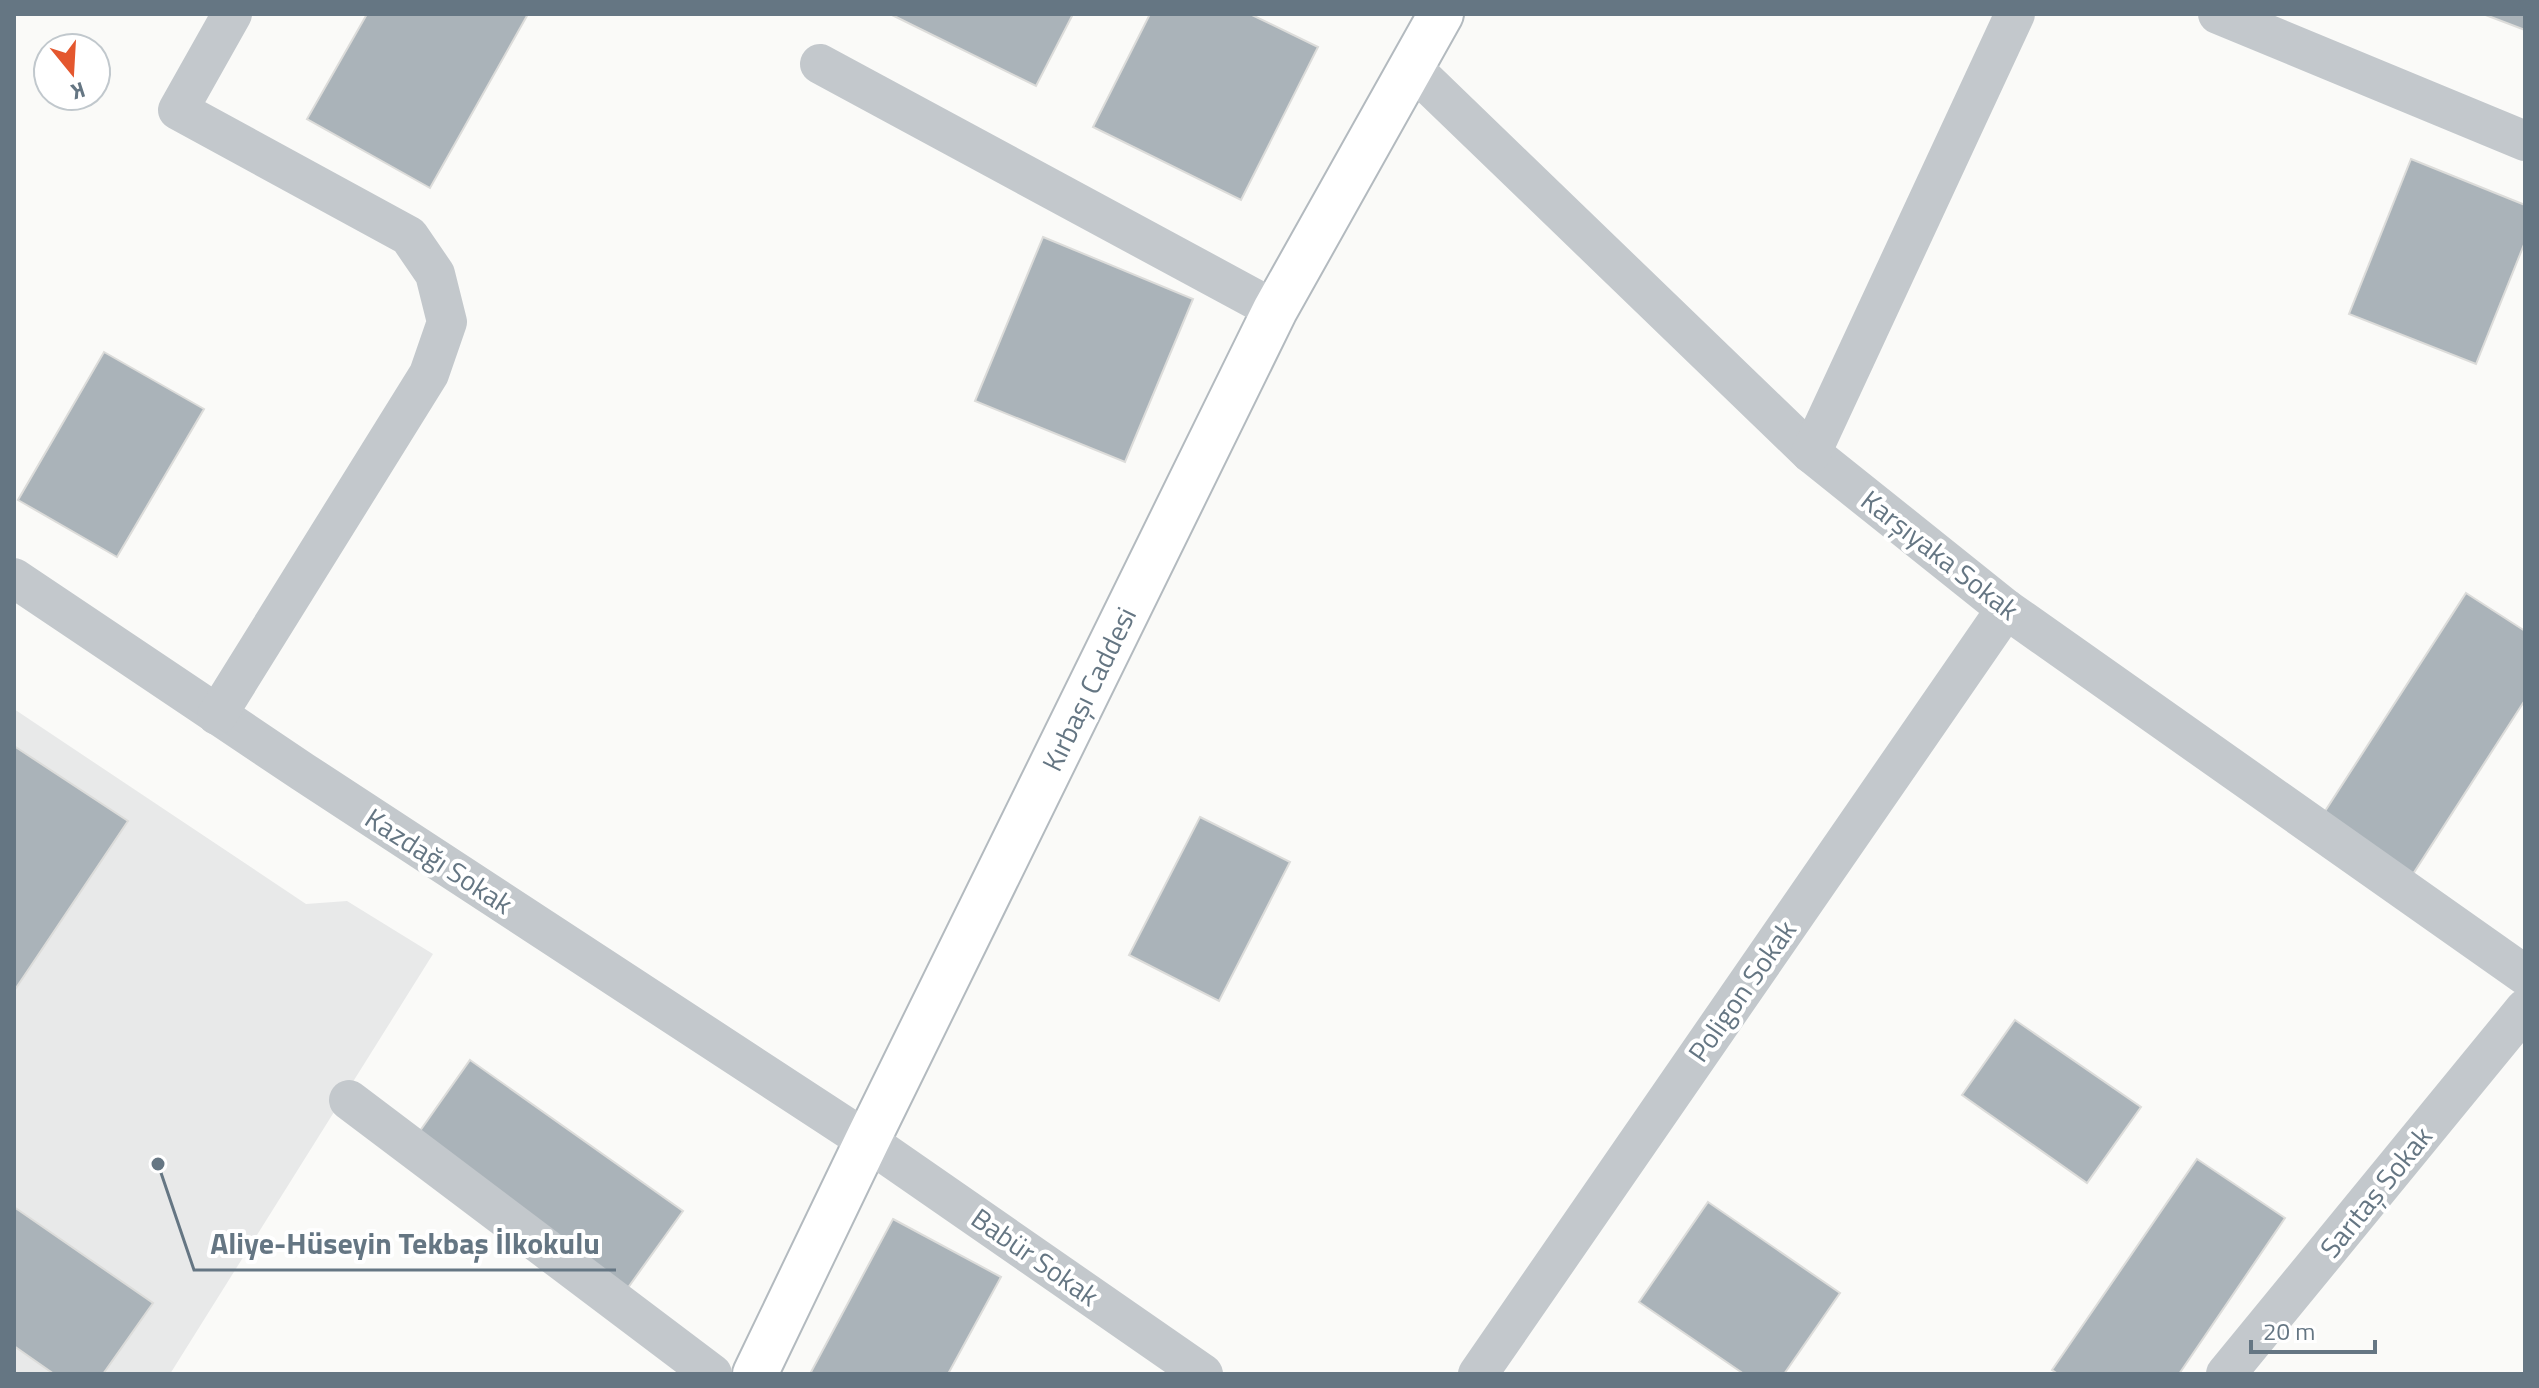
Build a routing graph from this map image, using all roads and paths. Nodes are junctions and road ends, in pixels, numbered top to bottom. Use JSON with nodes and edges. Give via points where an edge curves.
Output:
{"nodes":[{"id":1,"x":232,"y":14,"type":"edge"},
{"id":2,"x":2015,"y":14,"type":"edge"},
{"id":3,"x":2218,"y":14,"type":"edge"},
{"id":4,"x":1436,"y":16,"type":"edge"},
{"id":5,"x":820,"y":64,"type":"dead end"},
{"id":6,"x":1412,"y":68,"type":"junction"},
{"id":7,"x":2525,"y":141,"type":"edge"},
{"id":8,"x":1275,"y":310,"type":"junction"},
{"id":9,"x":1811,"y":453,"type":"junction"},
{"id":10,"x":14,"y":578,"type":"edge"},
{"id":11,"x":2006,"y":609,"type":"junction"},
{"id":12,"x":217,"y":715,"type":"junction"},
{"id":13,"x":2525,"y":975,"type":"edge"},
{"id":14,"x":2525,"y":1009,"type":"edge"},
{"id":15,"x":349,"y":1100,"type":"dead end"},
{"id":16,"x":867,"y":1141,"type":"junction"},
{"id":17,"x":712,"y":1374,"type":"edge"},
{"id":18,"x":755,"y":1374,"type":"edge"},
{"id":19,"x":1203,"y":1374,"type":"edge"},
{"id":20,"x":1478,"y":1374,"type":"edge"},
{"id":21,"x":2226,"y":1374,"type":"edge"}],
"edges":[{"from":1,"to":12,"type":"street","via":[[178,110],[409,236],[435,274],[447,322],[429,374]]},
{"from":2,"to":9,"type":"street"},
{"from":3,"to":7,"type":"street"},
{"from":4,"to":6,"type":"street","name":"Kırbaşı Caddesi"},
{"from":5,"to":8,"type":"street"},
{"from":6,"to":8,"type":"street","name":"Kırbaşı Caddesi"},
{"from":6,"to":9,"type":"street","name":"Karşıyaka Sokak"},
{"from":8,"to":16,"type":"street","name":"Kırbaşı Caddesi"},
{"from":9,"to":11,"type":"street","name":"Karşıyaka Sokak"},
{"from":10,"to":12,"type":"street","name":"Kazdağı Sokak"},
{"from":11,"to":13,"type":"street","name":"Karşıyaka Sokak"},
{"from":11,"to":20,"type":"street","name":"Poligon Sokak"},
{"from":12,"to":16,"type":"street","name":"Kazdağı Sokak"},
{"from":14,"to":21,"type":"street","name":"Sarıtaş Sokak"},
{"from":15,"to":17,"type":"street"},
{"from":16,"to":18,"type":"street","name":"Kırbaşı Caddesi"},
{"from":16,"to":19,"type":"street","name":"Babür Sokak"}]}
